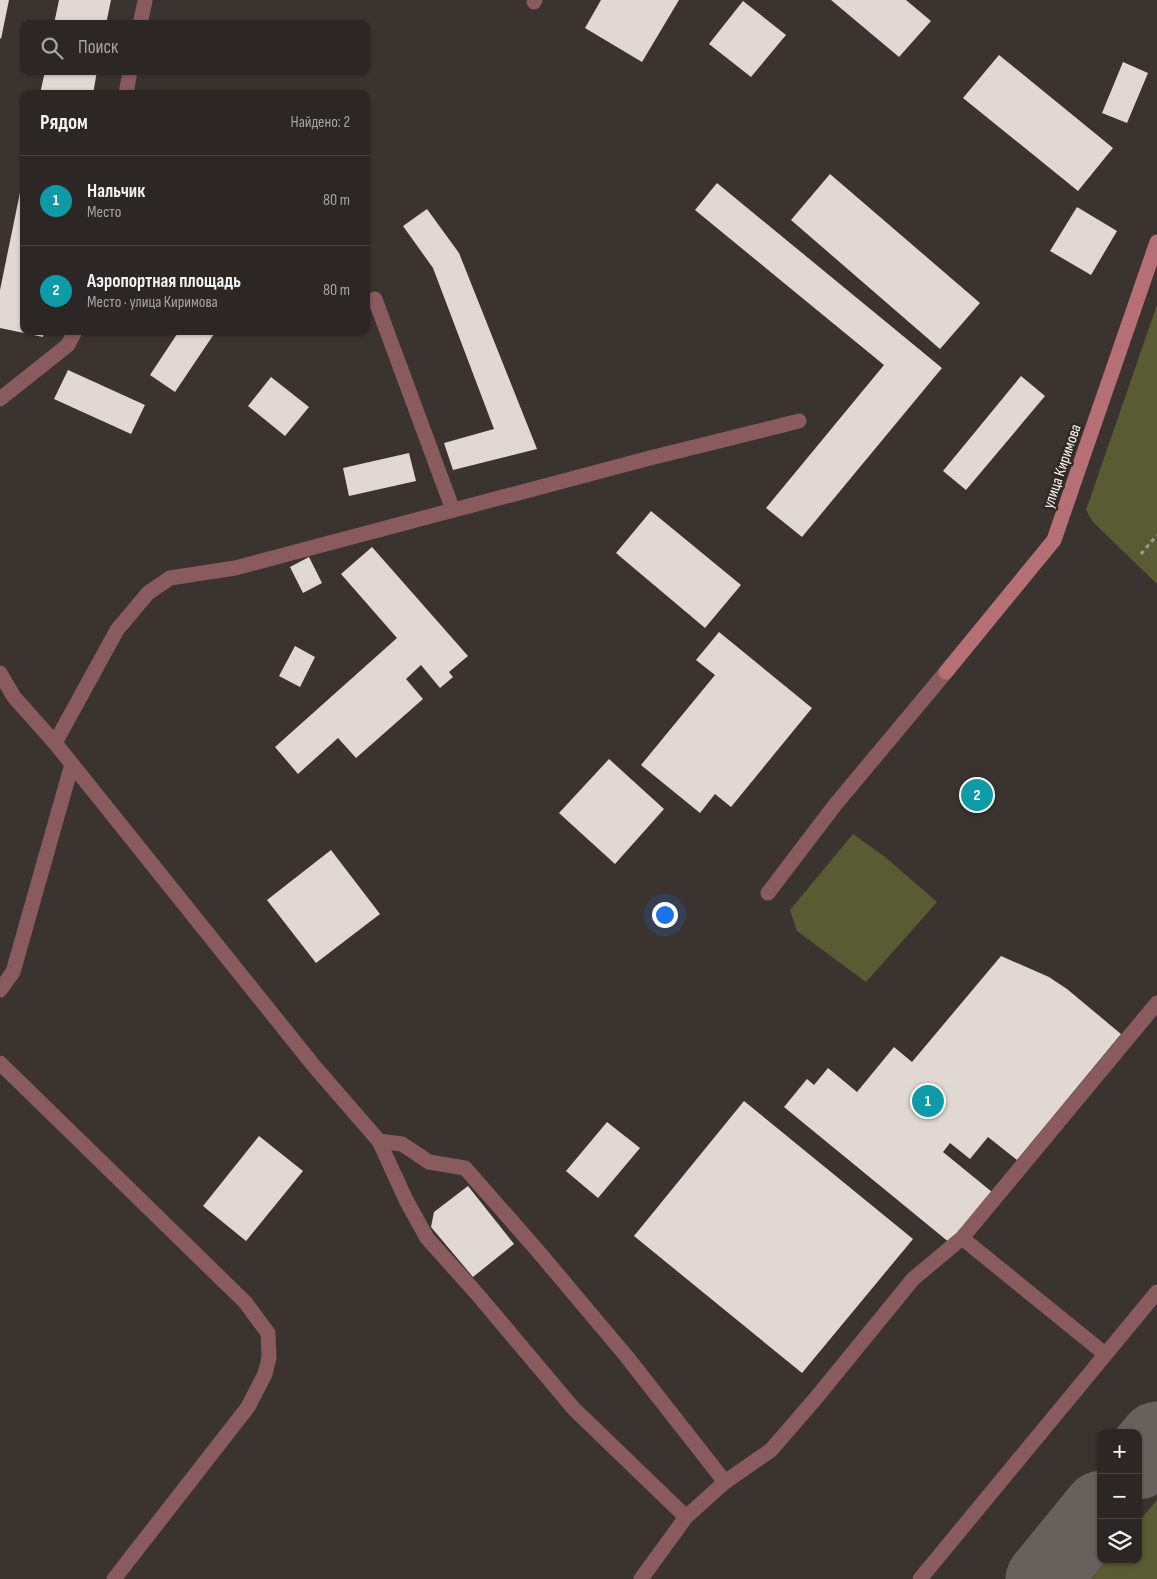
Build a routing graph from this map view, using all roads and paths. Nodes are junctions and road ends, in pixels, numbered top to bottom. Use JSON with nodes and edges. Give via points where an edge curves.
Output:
{"nodes":[{"id":1,"x":145,"y":1,"type":"edge"},
{"id":2,"x":141,"y":20,"type":"edge"},
{"id":3,"x":129,"y":75,"type":"edge"},
{"id":4,"x":127,"y":90,"type":"edge"},
{"id":5,"x":1157,"y":242,"type":"edge"},
{"id":6,"x":375,"y":299,"type":"dead end"},
{"id":7,"x":73,"y":335,"type":"edge"},
{"id":8,"x":0,"y":399,"type":"edge"},
{"id":9,"x":800,"y":422,"type":"dead end"},
{"id":10,"x":453,"y":510,"type":"junction"},
{"id":11,"x":1157,"y":535,"type":"edge"},
{"id":12,"x":1141,"y":554,"type":"dead end"},
{"id":13,"x":946,"y":672,"type":"joint"},
{"id":14,"x":0,"y":673,"type":"edge"},
{"id":15,"x":55,"y":743,"type":"junction"},
{"id":16,"x":72,"y":764,"type":"junction"},
{"id":17,"x":768,"y":893,"type":"dead end"},
{"id":18,"x":0,"y":990,"type":"edge"},
{"id":19,"x":1157,"y":1003,"type":"edge"},
{"id":20,"x":0,"y":1062,"type":"edge"},
{"id":21,"x":379,"y":1141,"type":"junction"},
{"id":22,"x":962,"y":1238,"type":"junction"},
{"id":23,"x":1157,"y":1292,"type":"edge"},
{"id":24,"x":1105,"y":1354,"type":"junction"},
{"id":25,"x":726,"y":1482,"type":"junction"},
{"id":26,"x":686,"y":1516,"type":"junction"},
{"id":27,"x":114,"y":1579,"type":"edge"},
{"id":28,"x":641,"y":1579,"type":"edge"},
{"id":29,"x":920,"y":1579,"type":"edge"}],
"edges":[{"from":1,"to":2,"type":"lane"},
{"from":3,"to":4,"type":"lane"},
{"from":5,"to":13,"type":"main road","name":"улица Киримова","via":[[1054,540]]},
{"from":6,"to":10,"type":"lane"},
{"from":7,"to":8,"type":"lane","via":[[68,345]]},
{"from":9,"to":10,"type":"lane"},
{"from":10,"to":15,"type":"lane","via":[[235,568],[170,578],[148,593],[117,630]]},
{"from":11,"to":12,"type":"path"},
{"from":13,"to":17,"type":"lane","via":[[835,805]]},
{"from":14,"to":15,"type":"lane","via":[[14,698]]},
{"from":15,"to":16,"type":"lane"},
{"from":16,"to":18,"type":"lane","via":[[13,972]]},
{"from":16,"to":21,"type":"lane","via":[[314,1066]]},
{"from":19,"to":22,"type":"lane"},
{"from":20,"to":27,"type":"lane","via":[[245,1302],[268,1333],[269,1358],[265,1374],[248,1407]]},
{"from":21,"to":25,"type":"lane","via":[[402,1144],[429,1162],[465,1168],[627,1357]]},
{"from":21,"to":26,"type":"lane","via":[[427,1238],[574,1409]]},
{"from":22,"to":24,"type":"lane"},
{"from":22,"to":25,"type":"lane","via":[[913,1279],[771,1450]]},
{"from":23,"to":24,"type":"lane"},
{"from":24,"to":29,"type":"lane"},
{"from":25,"to":26,"type":"lane"},
{"from":26,"to":28,"type":"lane"}]}
